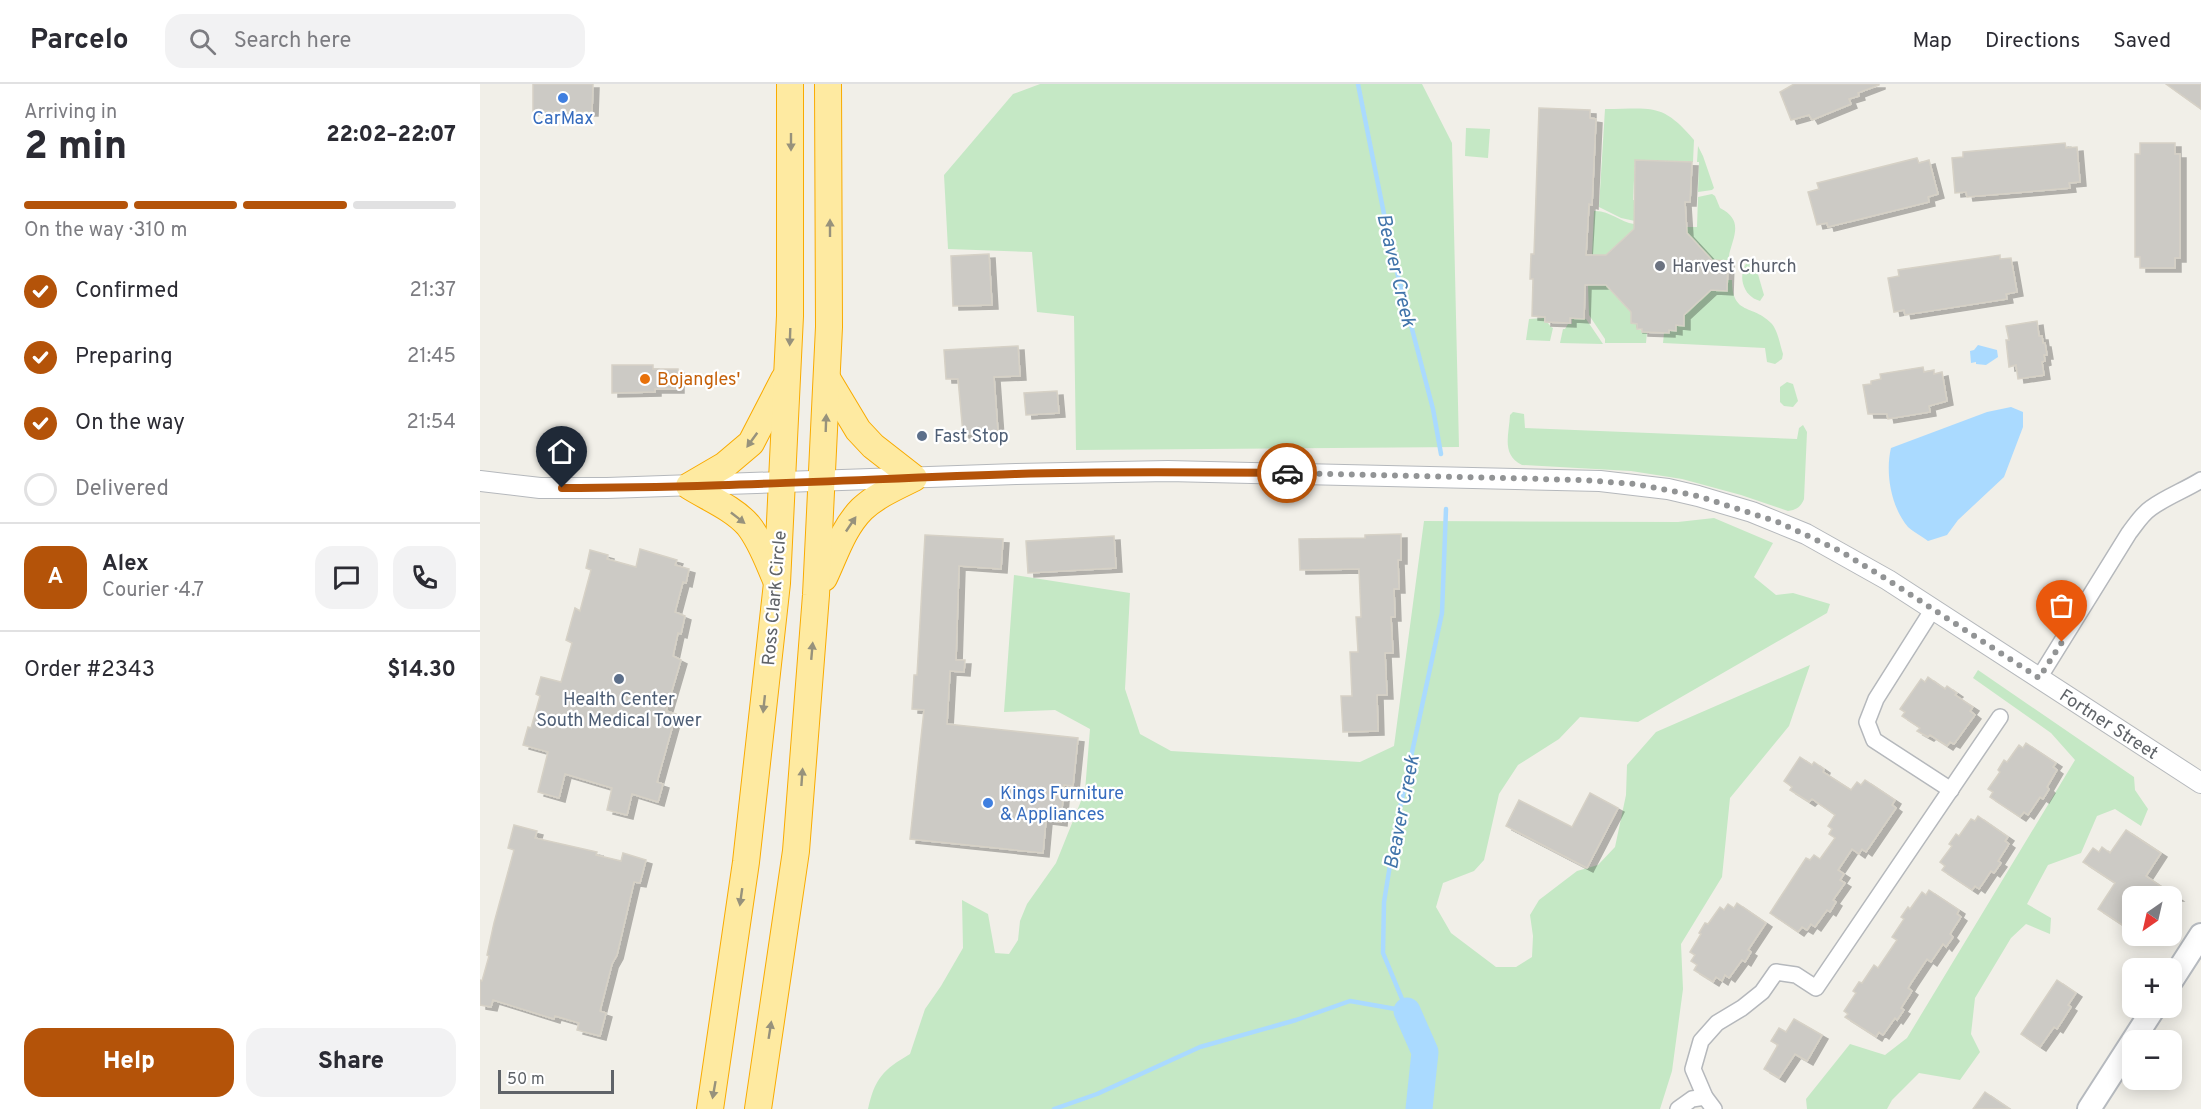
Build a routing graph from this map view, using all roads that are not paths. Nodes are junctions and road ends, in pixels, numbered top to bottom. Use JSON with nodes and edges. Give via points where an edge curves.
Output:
{"nodes":[{"id":1,"x":790,"y":84,"type":"edge"},
{"id":2,"x":828,"y":84,"type":"edge"},
{"id":3,"x":789,"y":370,"type":"junction"},
{"id":4,"x":828,"y":380,"type":"junction"},
{"id":5,"x":914,"y":478,"type":"junction"},
{"id":6,"x":2201,"y":480,"type":"edge"},
{"id":7,"x":480,"y":481,"type":"edge"},
{"id":8,"x":823,"y":481,"type":"junction"},
{"id":9,"x":783,"y":482,"type":"junction"},
{"id":10,"x":689,"y":486,"type":"junction"},
{"id":11,"x":777,"y":583,"type":"junction"},
{"id":12,"x":816,"y":595,"type":"junction"},
{"id":13,"x":1933,"y":609,"type":"junction"},
{"id":14,"x":2039,"y":678,"type":"junction"},
{"id":15,"x":2000,"y":717,"type":"dead end"},
{"id":16,"x":2201,"y":783,"type":"edge"},
{"id":17,"x":1951,"y":790,"type":"junction"},
{"id":18,"x":2201,"y":935,"type":"edge"},
{"id":19,"x":2182,"y":964,"type":"edge"},
{"id":20,"x":2148,"y":1018,"type":"edge"},
{"id":21,"x":1710,"y":1103,"type":"edge"},
{"id":22,"x":710,"y":1109,"type":"edge"},
{"id":23,"x":758,"y":1109,"type":"edge"},
{"id":24,"x":1678,"y":1109,"type":"edge"},
{"id":25,"x":2089,"y":1109,"type":"edge"}],
"edges":[{"from":1,"to":3,"type":"highway","name":"Ross Clark Circle","one_way":true},
{"from":4,"to":2,"type":"highway","one_way":true},
{"from":3,"to":9,"type":"highway","name":"Ross Clark Circle"},
{"from":3,"to":10,"type":"highway","one_way":true,"via":[[751,443],[725,465]]},
{"from":4,"to":5,"type":"highway","via":[[858,430]]},
{"from":8,"to":4,"type":"highway","one_way":true},
{"from":5,"to":8,"type":"street","name":"Fortner Street"},
{"from":12,"to":5,"type":"highway","one_way":true,"via":[[852,521],[879,496]]},
{"from":5,"to":13,"type":"street","name":"Fortner Street","via":[[1168,471],[1567,479],[1635,484],[1698,496],[1788,526],[1840,551]]},
{"from":6,"to":14,"type":"street","via":[[2151,508],[2141,518]]},
{"from":7,"to":10,"type":"street","name":"Fortner Street","via":[[540,488]]},
{"from":8,"to":9,"type":"street","name":"Fortner Street"},
{"from":8,"to":12,"type":"highway"},
{"from":9,"to":10,"type":"street","name":"Fortner Street"},
{"from":9,"to":11,"type":"highway","name":"Ross Clark Circle"},
{"from":10,"to":11,"type":"highway","one_way":true,"via":[[748,526]]},
{"from":11,"to":22,"type":"highway","name":"Ross Clark Circle","one_way":true,"via":[[746,862]]},
{"from":23,"to":12,"type":"highway","one_way":true,"via":[[796,851]]},
{"from":13,"to":14,"type":"street","name":"Fortner Street"},
{"from":13,"to":17,"type":"street","via":[[1876,699],[1867,722],[1875,740]]},
{"from":14,"to":16,"type":"street","name":"Fortner Street"},
{"from":15,"to":17,"type":"street"},
{"from":17,"to":21,"type":"street","via":[[1816,988],[1796,975],[1776,972],[1762,992],[1717,1023],[1701,1041],[1694,1069]]},
{"from":18,"to":19,"type":"main road"},
{"from":20,"to":25,"type":"main road"},
{"from":21,"to":24,"type":"street","via":[[1692,1099]]}]}
